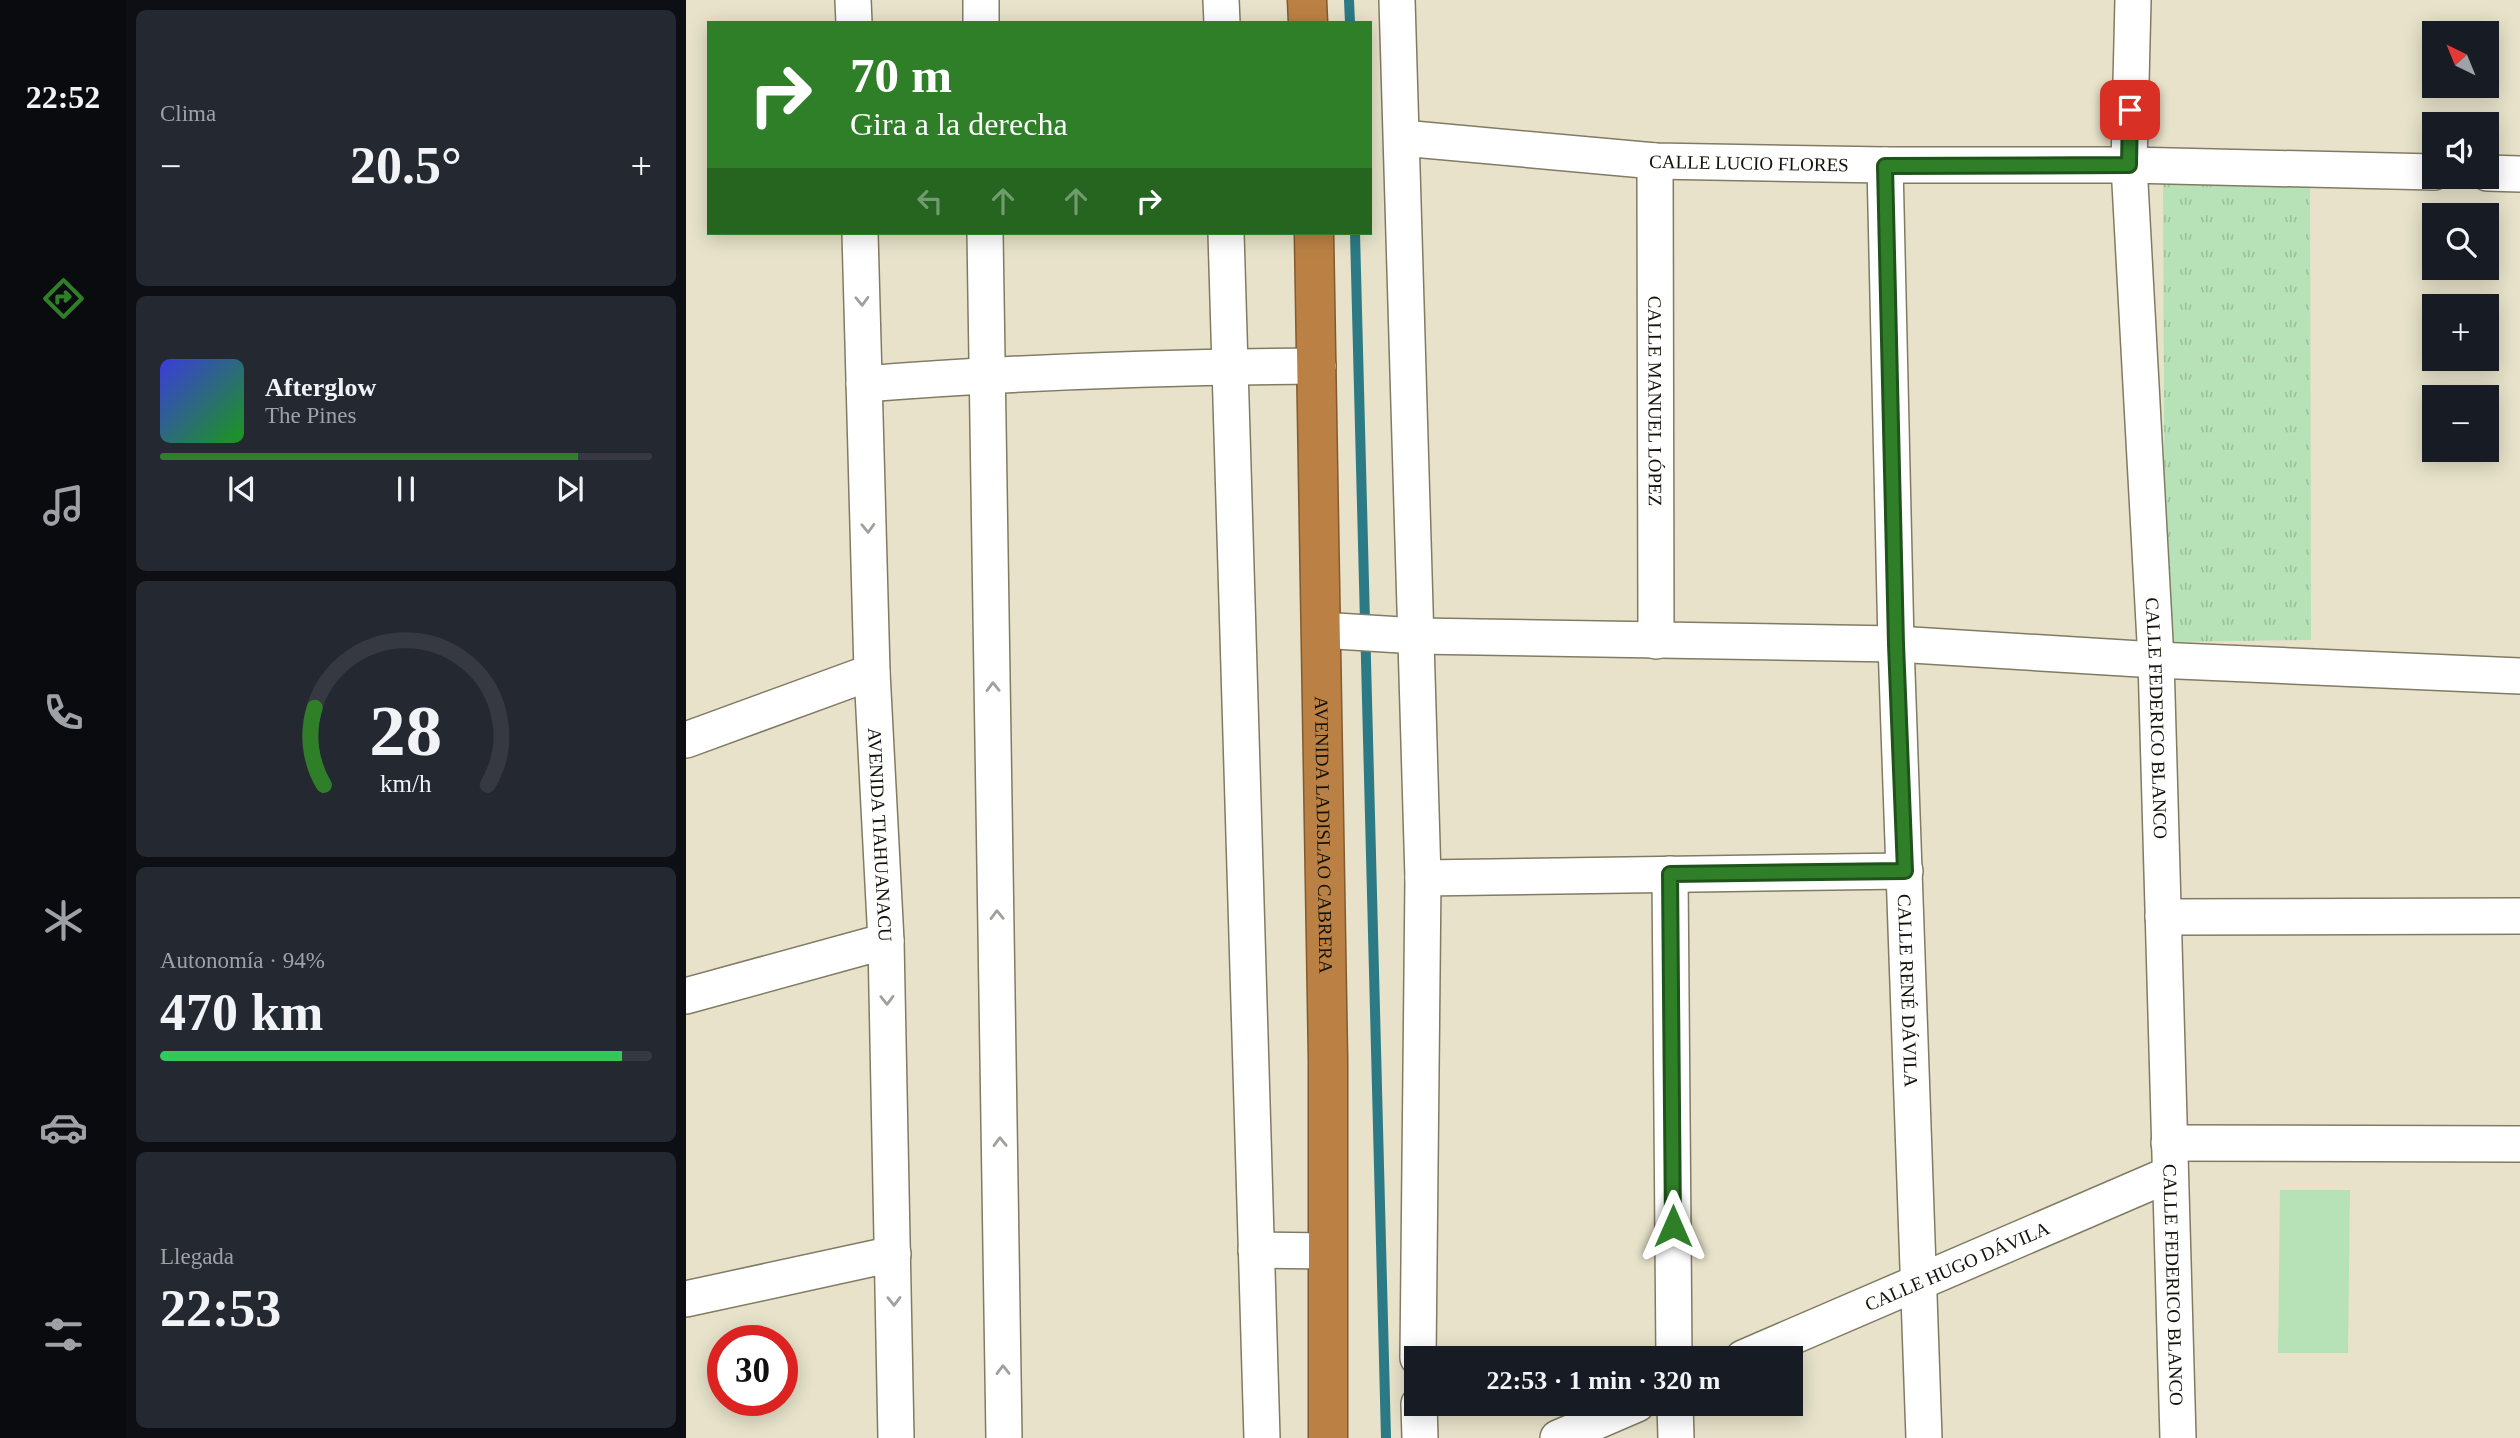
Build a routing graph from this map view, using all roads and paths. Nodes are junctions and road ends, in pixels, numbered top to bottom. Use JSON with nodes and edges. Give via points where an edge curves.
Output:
{"nodes":[{"id":1,"x":853,"y":0,"type":"edge"},
{"id":2,"x":981,"y":0,"type":"edge"},
{"id":3,"x":1221,"y":0,"type":"edge"},
{"id":4,"x":1307,"y":0,"type":"edge"},
{"id":5,"x":1397,"y":0,"type":"edge"},
{"id":6,"x":2133,"y":0,"type":"edge"},
{"id":7,"x":854,"y":21,"type":"edge"},
{"id":8,"x":981,"y":21,"type":"edge"},
{"id":9,"x":1222,"y":21,"type":"edge"},
{"id":10,"x":1308,"y":21,"type":"edge"},
{"id":11,"x":1402,"y":138,"type":"junction"},
{"id":12,"x":1655,"y":161,"type":"junction"},
{"id":13,"x":2129,"y":165,"type":"junction"},
{"id":14,"x":1885,"y":166,"type":"junction"},
{"id":15,"x":2422,"y":172,"type":"edge"},
{"id":16,"x":2499,"y":173,"type":"edge"},
{"id":17,"x":2520,"y":174,"type":"edge"},
{"id":18,"x":860,"y":235,"type":"edge"},
{"id":19,"x":985,"y":235,"type":"edge"},
{"id":20,"x":1226,"y":235,"type":"edge"},
{"id":21,"x":1314,"y":235,"type":"edge"},
{"id":22,"x":1229,"y":366,"type":"junction"},
{"id":23,"x":1318,"y":366,"type":"junction"},
{"id":24,"x":988,"y":374,"type":"junction"},
{"id":25,"x":864,"y":384,"type":"junction"},
{"id":26,"x":1349,"y":631,"type":"junction"},
{"id":27,"x":1417,"y":636,"type":"junction"},
{"id":28,"x":1656,"y":641,"type":"junction"},
{"id":29,"x":1896,"y":644,"type":"junction"},
{"id":30,"x":2155,"y":660,"type":"junction"},
{"id":31,"x":872,"y":672,"type":"junction"},
{"id":32,"x":2520,"y":676,"type":"edge"},
{"id":33,"x":686,"y":740,"type":"edge"},
{"id":34,"x":1905,"y":871,"type":"junction"},
{"id":35,"x":1670,"y":874,"type":"junction"},
{"id":36,"x":1423,"y":878,"type":"junction"},
{"id":37,"x":2520,"y":916,"type":"edge"},
{"id":38,"x":2163,"y":917,"type":"junction"},
{"id":39,"x":886,"y":941,"type":"junction"},
{"id":40,"x":686,"y":996,"type":"edge"},
{"id":41,"x":2520,"y":1144,"type":"edge"},
{"id":42,"x":2170,"y":1158,"type":"junction"},
{"id":43,"x":1256,"y":1250,"type":"junction"},
{"id":44,"x":1329,"y":1251,"type":"junction"},
{"id":45,"x":893,"y":1254,"type":"junction"},
{"id":46,"x":1917,"y":1283,"type":"junction"},
{"id":47,"x":686,"y":1299,"type":"edge"},
{"id":48,"x":1418,"y":1346,"type":"edge"},
{"id":49,"x":1674,"y":1346,"type":"edge"},
{"id":50,"x":1770,"y":1346,"type":"edge"},
{"id":51,"x":1419,"y":1416,"type":"edge"},
{"id":52,"x":1609,"y":1416,"type":"edge"},
{"id":53,"x":1675,"y":1416,"type":"edge"},
{"id":54,"x":896,"y":1438,"type":"edge"},
{"id":55,"x":1004,"y":1438,"type":"edge"},
{"id":56,"x":1262,"y":1438,"type":"edge"},
{"id":57,"x":1328,"y":1438,"type":"edge"},
{"id":58,"x":1420,"y":1438,"type":"edge"},
{"id":59,"x":1558,"y":1438,"type":"edge"},
{"id":60,"x":1676,"y":1438,"type":"edge"},
{"id":61,"x":1924,"y":1438,"type":"edge"},
{"id":62,"x":2178,"y":1438,"type":"edge"}],
"edges":[{"from":1,"to":7,"type":"street"},
{"from":2,"to":8,"type":"street"},
{"from":3,"to":9,"type":"street"},
{"from":4,"to":10,"type":"highway"},
{"from":5,"to":11,"type":"street"},
{"from":6,"to":13,"type":"street","name":"CALLE FEDERICO BLANCO"},
{"from":11,"to":12,"type":"street","name":"CALLE LUCIO FLORES"},
{"from":11,"to":27,"type":"street"},
{"from":12,"to":14,"type":"street","name":"CALLE LUCIO FLORES"},
{"from":12,"to":28,"type":"street","name":"CALLE MANUEL LÓPEZ"},
{"from":13,"to":14,"type":"street","name":"CALLE LUCIO FLORES"},
{"from":13,"to":15,"type":"street","name":"CALLE LUCIO FLORES"},
{"from":13,"to":30,"type":"street","name":"CALLE FEDERICO BLANCO"},
{"from":14,"to":29,"type":"street","name":"CALLE RENÉ DÁVILA"},
{"from":16,"to":17,"type":"street"},
{"from":18,"to":25,"type":"street","name":"AVENIDA TIAHUANACU","one_way":true},
{"from":19,"to":24,"type":"street"},
{"from":20,"to":22,"type":"street"},
{"from":21,"to":23,"type":"highway","name":"AVENIDA LADISLAO CABRERA"},
{"from":22,"to":23,"type":"street"},
{"from":22,"to":24,"type":"street"},
{"from":22,"to":43,"type":"street"},
{"from":23,"to":26,"type":"highway","name":"AVENIDA LADISLAO CABRERA"},
{"from":24,"to":25,"type":"street"},
{"from":55,"to":24,"type":"street","one_way":true},
{"from":25,"to":31,"type":"street","name":"AVENIDA TIAHUANACU","one_way":true},
{"from":26,"to":27,"type":"street"},
{"from":26,"to":44,"type":"highway","name":"AVENIDA LADISLAO CABRERA"},
{"from":27,"to":28,"type":"street"},
{"from":27,"to":36,"type":"street"},
{"from":28,"to":29,"type":"street"},
{"from":29,"to":30,"type":"street"},
{"from":29,"to":34,"type":"street","name":"CALLE RENÉ DÁVILA"},
{"from":30,"to":32,"type":"street"},
{"from":30,"to":38,"type":"street","name":"CALLE FEDERICO BLANCO"},
{"from":31,"to":33,"type":"street"},
{"from":31,"to":39,"type":"street","name":"AVENIDA TIAHUANACU"},
{"from":34,"to":35,"type":"street"},
{"from":34,"to":46,"type":"street","name":"CALLE RENÉ DÁVILA"},
{"from":35,"to":36,"type":"street"},
{"from":35,"to":49,"type":"street"},
{"from":36,"to":48,"type":"street"},
{"from":37,"to":38,"type":"street"},
{"from":38,"to":42,"type":"street","name":"CALLE FEDERICO BLANCO"},
{"from":39,"to":40,"type":"street"},
{"from":39,"to":45,"type":"street","name":"AVENIDA TIAHUANACU","one_way":true},
{"from":41,"to":42,"type":"street"},
{"from":42,"to":46,"type":"street","name":"CALLE HUGO DÁVILA"},
{"from":42,"to":62,"type":"street","name":"CALLE FEDERICO BLANCO"},
{"from":43,"to":44,"type":"street"},
{"from":43,"to":56,"type":"street"},
{"from":44,"to":57,"type":"highway","name":"AVENIDA LADISLAO CABRERA"},
{"from":45,"to":47,"type":"street"},
{"from":45,"to":54,"type":"street","name":"AVENIDA TIAHUANACU","one_way":true},
{"from":46,"to":50,"type":"street","name":"CALLE HUGO DÁVILA"},
{"from":46,"to":61,"type":"street","name":"CALLE RENÉ DÁVILA"},
{"from":51,"to":58,"type":"street"},
{"from":52,"to":59,"type":"street"},
{"from":53,"to":60,"type":"street"}]}
